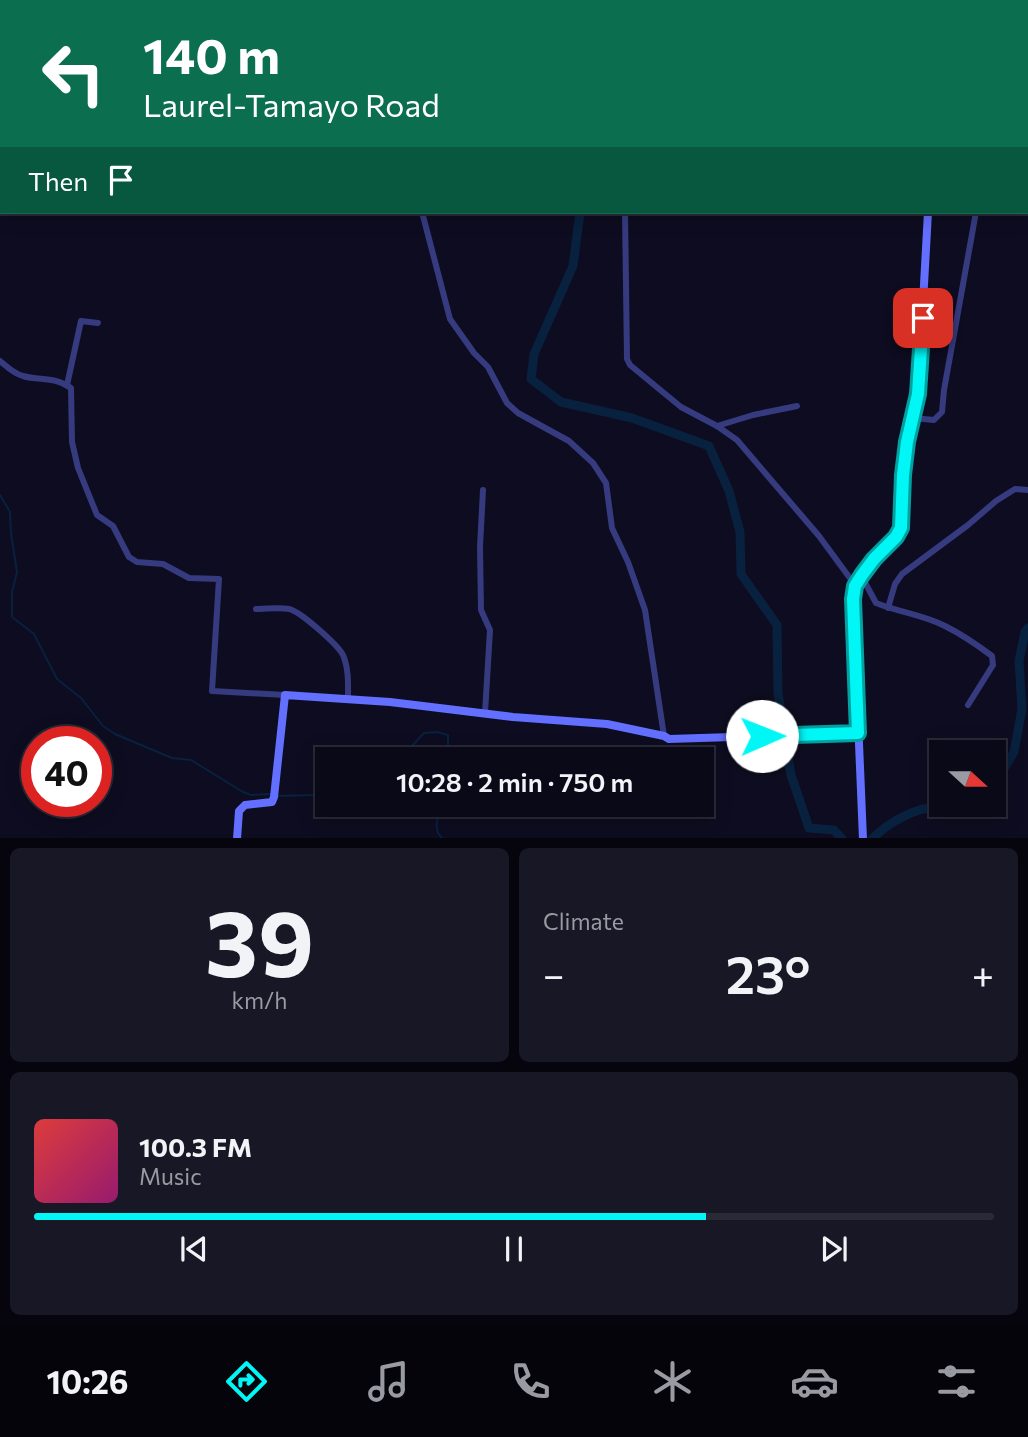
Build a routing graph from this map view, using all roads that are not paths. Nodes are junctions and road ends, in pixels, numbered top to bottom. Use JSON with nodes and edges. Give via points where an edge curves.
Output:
{"nodes":[{"id":1,"x":423,"y":214,"type":"edge"},
{"id":2,"x":625,"y":214,"type":"edge"},
{"id":3,"x":928,"y":214,"type":"edge"},
{"id":4,"x":976,"y":214,"type":"edge"},
{"id":5,"x":98,"y":323,"type":"dead end"},
{"id":6,"x":0,"y":361,"type":"edge"},
{"id":7,"x":66,"y":385,"type":"junction"},
{"id":8,"x":797,"y":406,"type":"dead end"},
{"id":9,"x":914,"y":418,"type":"junction"},
{"id":10,"x":717,"y":426,"type":"junction"},
{"id":11,"x":483,"y":490,"type":"dead end"},
{"id":12,"x":1028,"y":490,"type":"edge"},
{"id":13,"x":862,"y":575,"type":"junction"},
{"id":14,"x":855,"y":586,"type":"junction"},
{"id":15,"x":888,"y":608,"type":"junction"},
{"id":16,"x":256,"y":609,"type":"dead end"},
{"id":17,"x":285,"y":695,"type":"junction"},
{"id":18,"x":348,"y":700,"type":"junction"},
{"id":19,"x":968,"y":705,"type":"dead end"},
{"id":20,"x":485,"y":713,"type":"junction"},
{"id":21,"x":858,"y":733,"type":"junction"},
{"id":22,"x":664,"y":736,"type":"junction"},
{"id":23,"x":863,"y":836,"type":"edge"},
{"id":24,"x":237,"y":838,"type":"edge"}],
"edges":[{"from":1,"to":22,"type":"street","via":[[450,318],[458,332],[488,367],[507,403],[569,441],[606,483],[612,528],[645,610]]},
{"from":2,"to":10,"type":"street","via":[[627,359],[681,407]]},
{"from":3,"to":9,"type":"street"},
{"from":4,"to":9,"type":"street","via":[[942,412],[934,420]]},
{"from":5,"to":7,"type":"street","via":[[81,321]]},
{"from":6,"to":7,"type":"street","via":[[24,377]]},
{"from":7,"to":17,"type":"street","via":[[71,388],[72,442],[81,477],[97,515],[113,526],[129,557],[163,564],[189,578],[219,579],[212,691]]},
{"from":8,"to":10,"type":"street"},
{"from":9,"to":13,"type":"street","via":[[903,475],[901,528]]},
{"from":10,"to":14,"type":"street","via":[[737,440],[771,477]]},
{"from":11,"to":20,"type":"street","via":[[481,610],[490,630]]},
{"from":12,"to":15,"type":"street","via":[[1015,489],[996,501],[902,574]]},
{"from":13,"to":14,"type":"street"},
{"from":13,"to":15,"type":"street","via":[[876,603]]},
{"from":14,"to":21,"type":"street"},
{"from":15,"to":19,"type":"street","via":[[945,626],[992,656],[993,665]]},
{"from":16,"to":18,"type":"street","via":[[290,609],[302,614],[337,647],[347,673]]},
{"from":17,"to":18,"type":"street"},
{"from":17,"to":24,"type":"street","via":[[272,802],[245,805],[239,811]]},
{"from":18,"to":20,"type":"street"},
{"from":20,"to":22,"type":"street","via":[[607,724]]},
{"from":21,"to":22,"type":"street"},
{"from":21,"to":23,"type":"street"}]}
